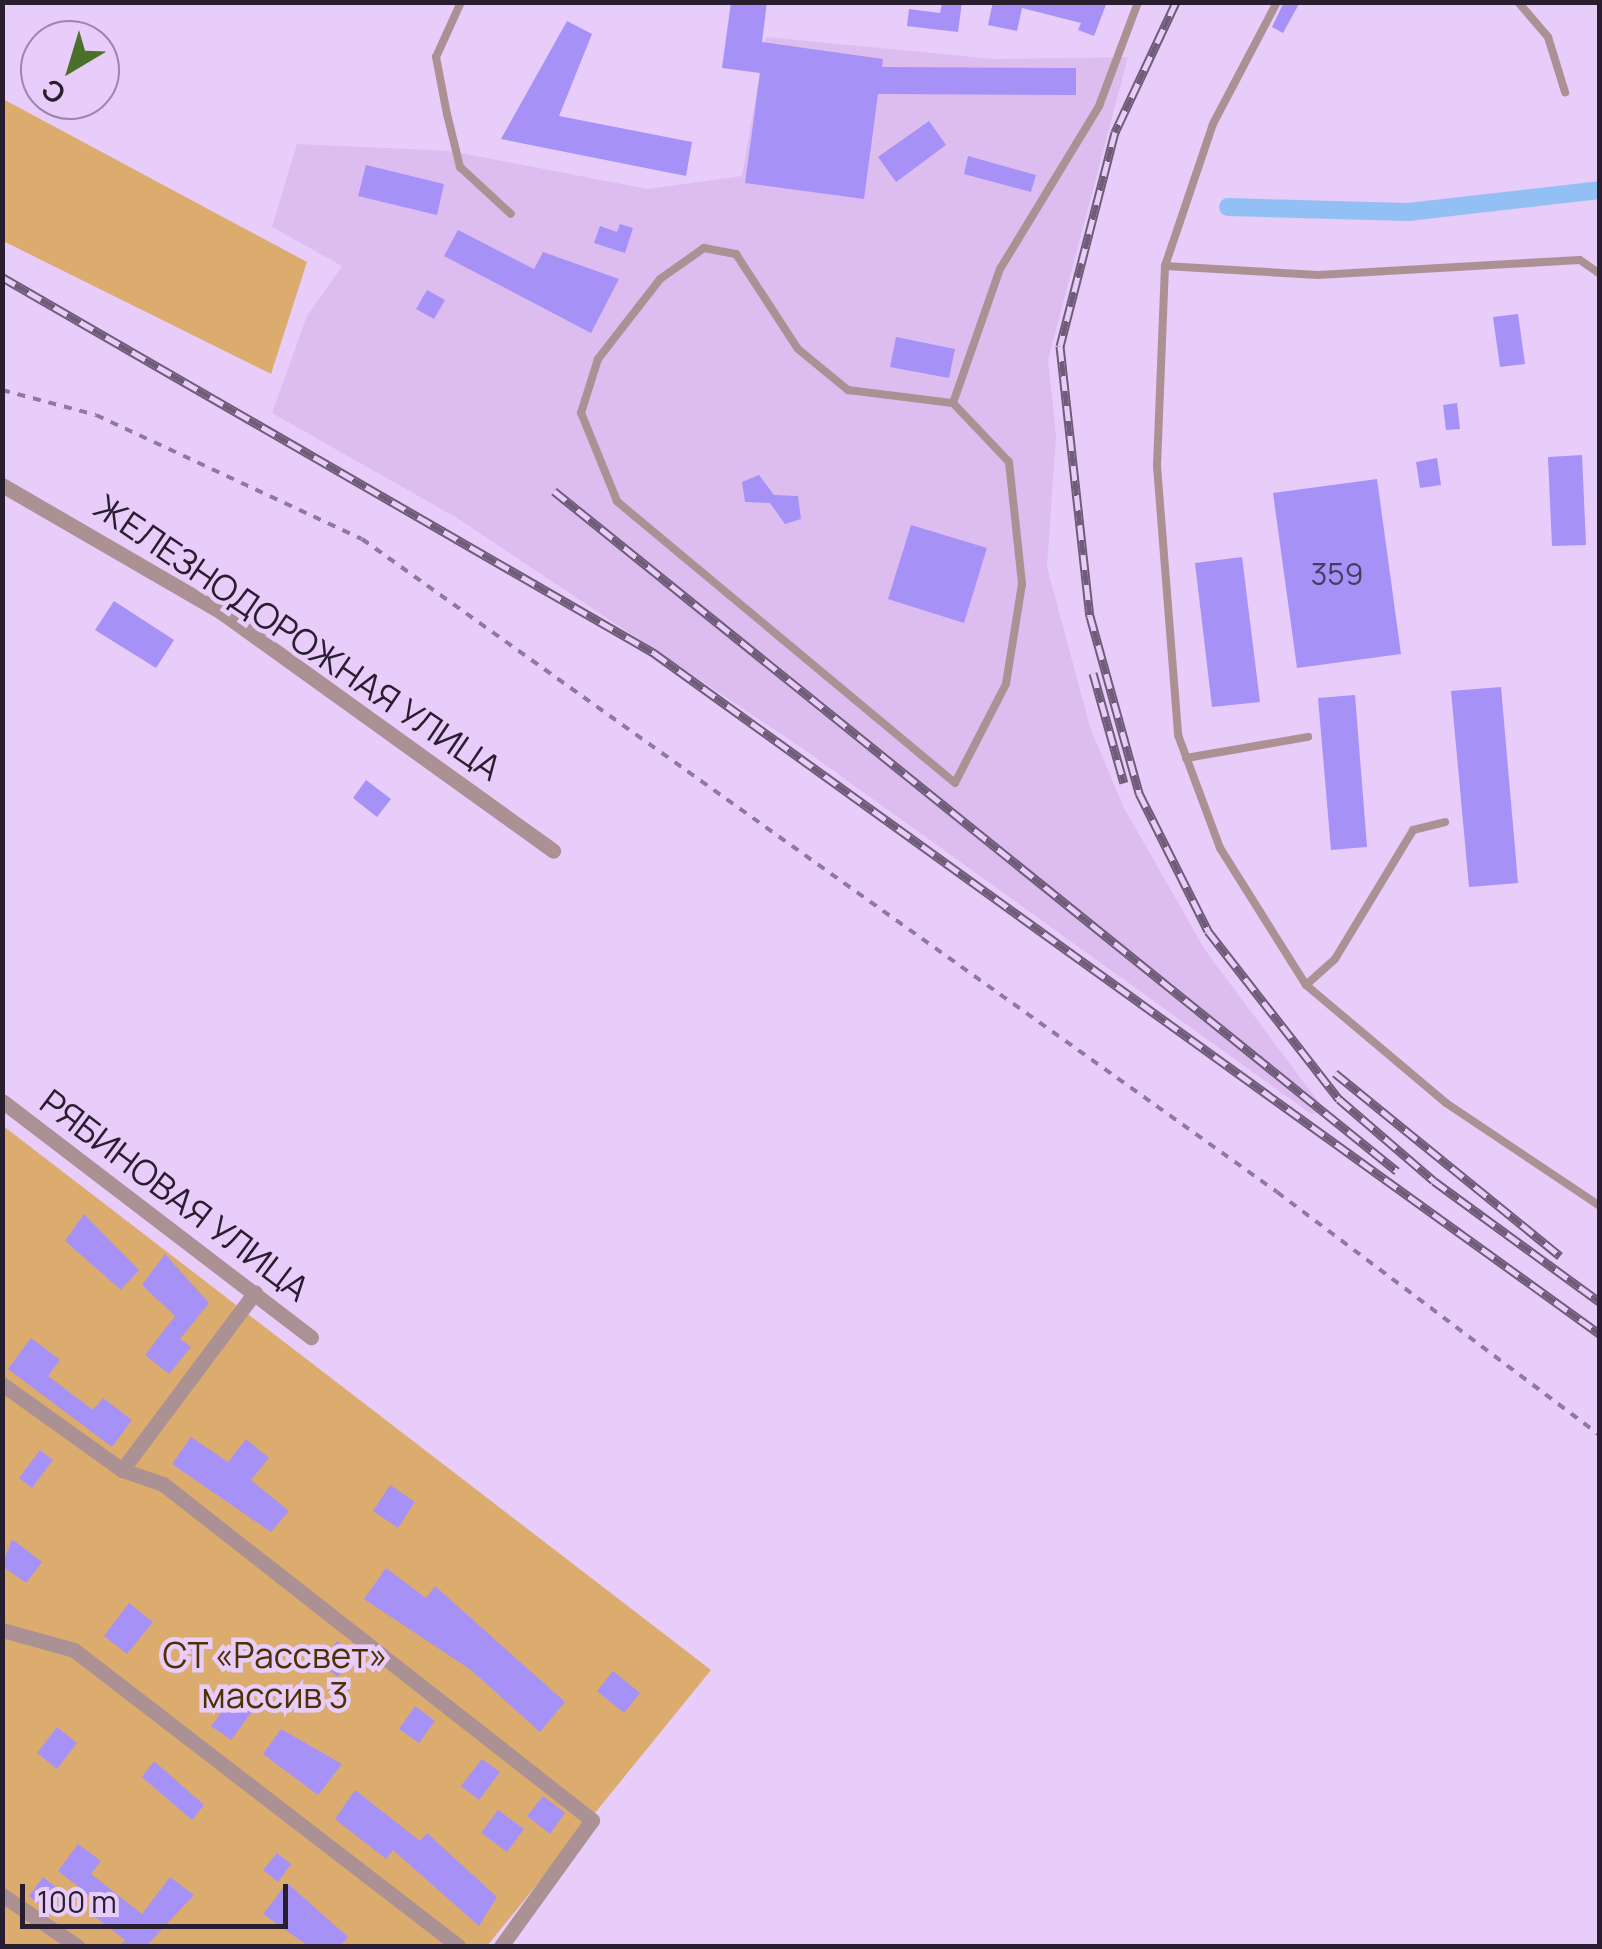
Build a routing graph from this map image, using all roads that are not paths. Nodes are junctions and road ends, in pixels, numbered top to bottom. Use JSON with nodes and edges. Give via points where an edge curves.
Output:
{"nodes":[{"id":1,"x":461,"y":2,"type":"edge"},
{"id":2,"x":1138,"y":2,"type":"edge"},
{"id":3,"x":1277,"y":2,"type":"edge"},
{"id":4,"x":1518,"y":2,"type":"edge"},
{"id":5,"x":1565,"y":92,"type":"dead end"},
{"id":6,"x":512,"y":214,"type":"dead end"},
{"id":7,"x":1164,"y":266,"type":"junction"},
{"id":8,"x":1600,"y":274,"type":"edge"},
{"id":9,"x":953,"y":403,"type":"junction"},
{"id":10,"x":2,"y":484,"type":"edge"},
{"id":11,"x":1308,"y":738,"type":"dead end"},
{"id":12,"x":1186,"y":758,"type":"junction"},
{"id":13,"x":1445,"y":822,"type":"dead end"},
{"id":14,"x":553,"y":850,"type":"dead end"},
{"id":15,"x":1306,"y":985,"type":"junction"},
{"id":16,"x":2,"y":1101,"type":"edge"},
{"id":17,"x":1600,"y":1206,"type":"edge"},
{"id":18,"x":255,"y":1292,"type":"junction"},
{"id":19,"x":311,"y":1337,"type":"dead end"},
{"id":20,"x":2,"y":1384,"type":"edge"},
{"id":21,"x":122,"y":1470,"type":"junction"},
{"id":22,"x":2,"y":1630,"type":"edge"},
{"id":23,"x":2,"y":1896,"type":"edge"},
{"id":24,"x":77,"y":1946,"type":"edge"},
{"id":25,"x":458,"y":1946,"type":"edge"},
{"id":26,"x":500,"y":1946,"type":"edge"}],
"edges":[{"from":1,"to":6,"type":"lane","via":[[436,57],[451,132],[460,167]]},
{"from":2,"to":9,"type":"lane","via":[[1098,106],[1000,269]]},
{"from":3,"to":7,"type":"lane","via":[[1213,124]]},
{"from":4,"to":5,"type":"lane","via":[[1548,37]]},
{"from":7,"to":8,"type":"lane","via":[[1318,276],[1580,260]]},
{"from":7,"to":12,"type":"lane","via":[[1158,466]]},
{"from":9,"to":9,"type":"lane","via":[[848,390],[798,349],[736,254],[704,248],[660,279],[598,359],[581,413],[616,501],[955,783],[1006,684],[1022,584],[1009,462]]},
{"from":10,"to":14,"type":"street","name":"ЖЕЛЕЗНОДОРОЖНАЯ УЛИЦА","via":[[221,612]]},
{"from":11,"to":12,"type":"lane"},
{"from":12,"to":15,"type":"lane","via":[[1220,848]]},
{"from":13,"to":15,"type":"lane","via":[[1414,830],[1335,959]]},
{"from":15,"to":17,"type":"lane","via":[[1446,1103]]},
{"from":16,"to":18,"type":"street","name":"РЯБИНОВАЯ УЛИЦА"},
{"from":18,"to":19,"type":"street","name":"РЯБИНОВАЯ УЛИЦА"},
{"from":18,"to":21,"type":"street"},
{"from":20,"to":21,"type":"street"},
{"from":21,"to":26,"type":"street","via":[[163,1484],[592,1820]]},
{"from":22,"to":25,"type":"street","via":[[74,1650]]},
{"from":23,"to":24,"type":"street"}]}
